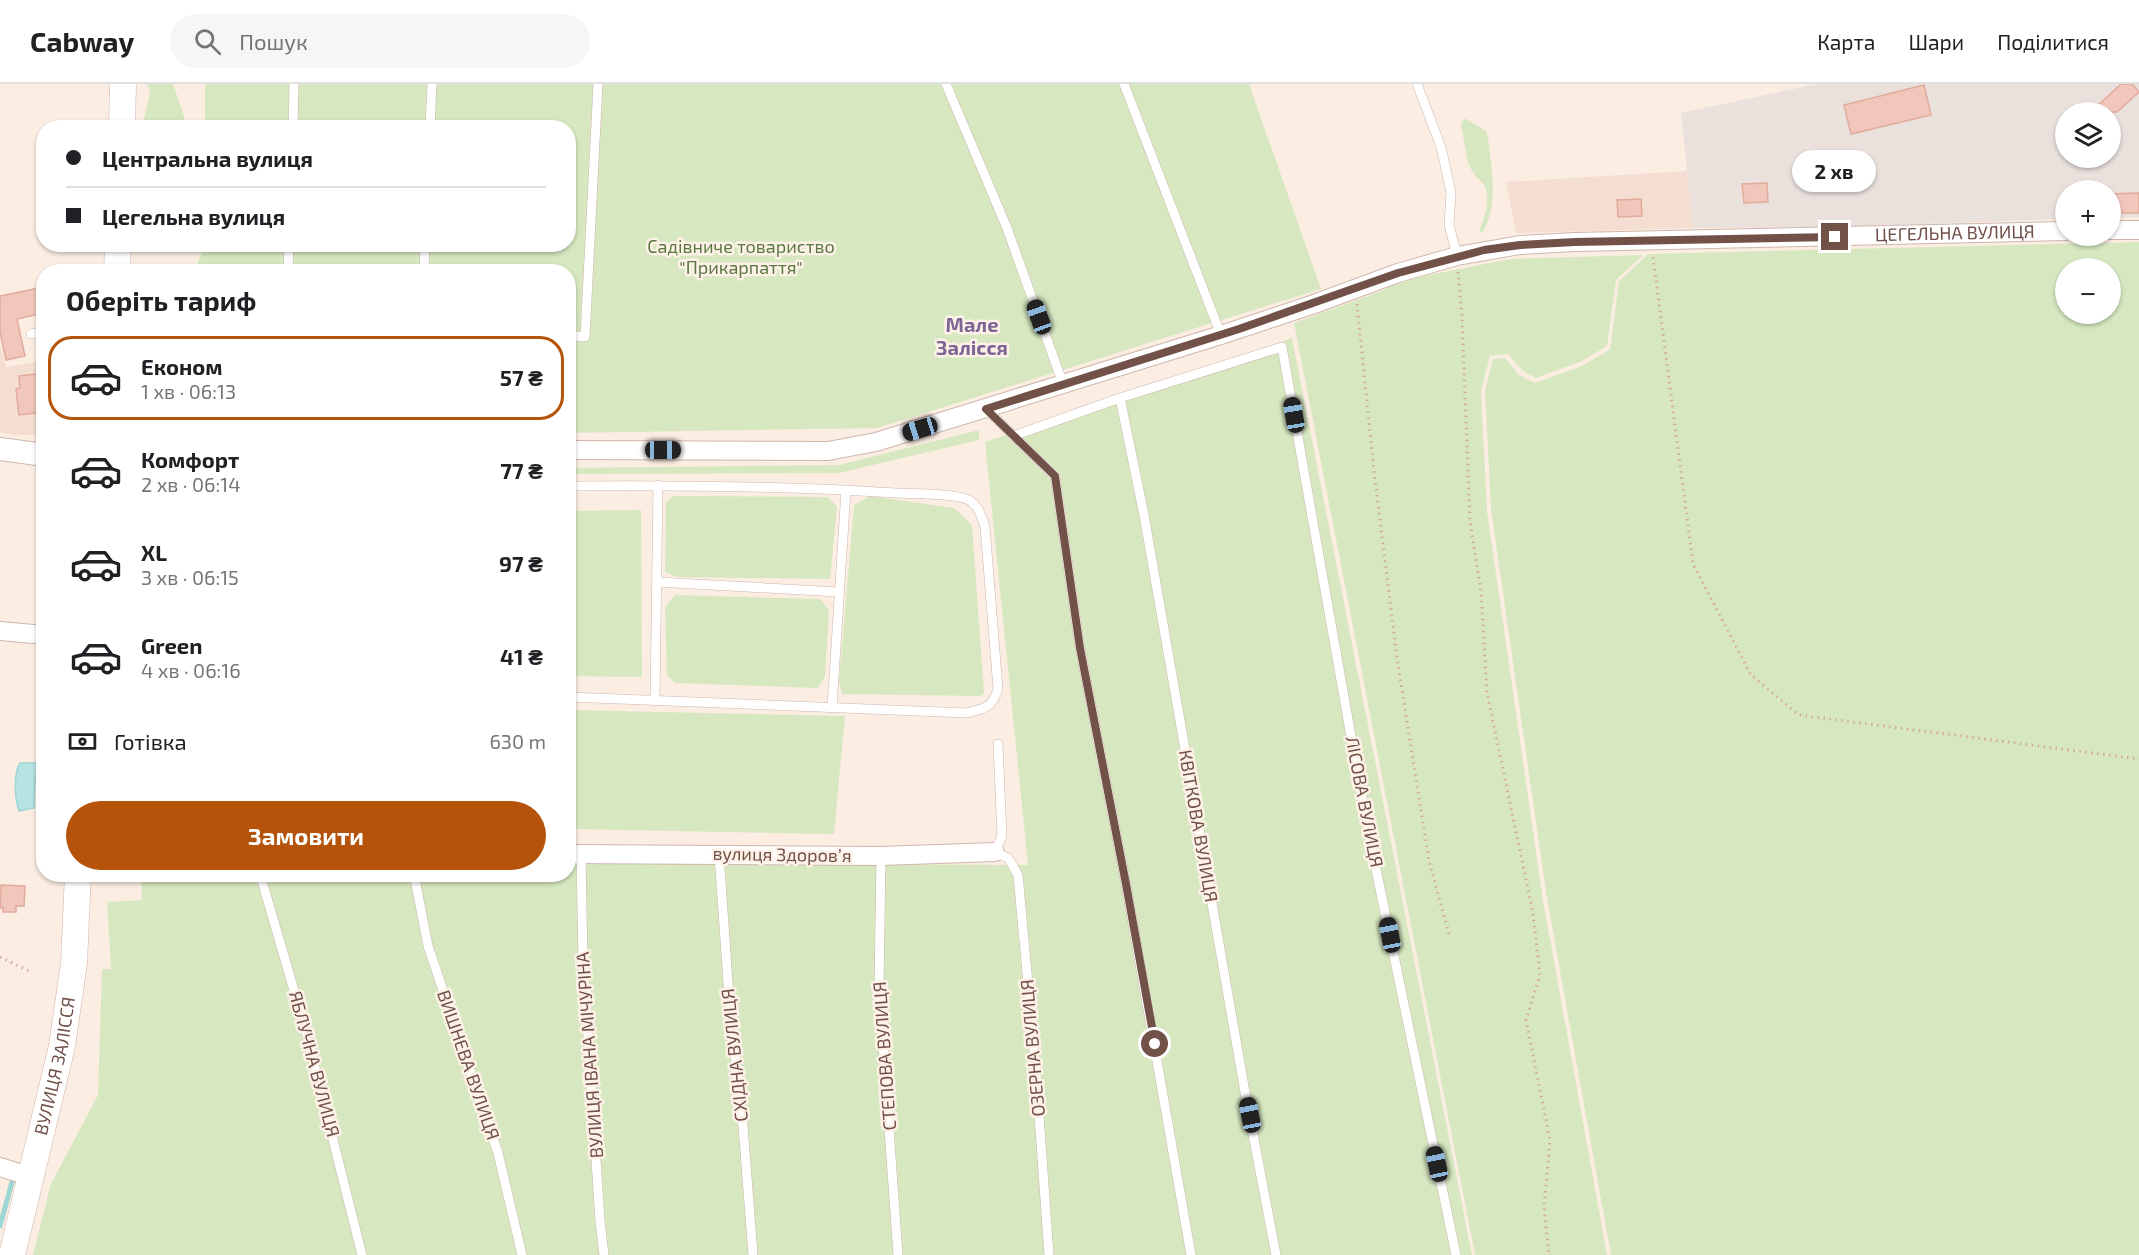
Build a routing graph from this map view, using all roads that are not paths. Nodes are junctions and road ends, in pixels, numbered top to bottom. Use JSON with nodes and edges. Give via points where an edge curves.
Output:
{"nodes":[{"id":1,"x":123,"y":84,"type":"edge"},
{"id":2,"x":294,"y":84,"type":"edge"},
{"id":3,"x":432,"y":84,"type":"edge"},
{"id":4,"x":598,"y":84,"type":"edge"},
{"id":5,"x":946,"y":84,"type":"edge"},
{"id":6,"x":1124,"y":84,"type":"edge"},
{"id":7,"x":1416,"y":84,"type":"edge"},
{"id":8,"x":122,"y":120,"type":"edge"},
{"id":9,"x":292,"y":120,"type":"edge"},
{"id":10,"x":430,"y":120,"type":"edge"},
{"id":11,"x":2121,"y":230,"type":"edge"},
{"id":12,"x":2139,"y":230,"type":"edge"},
{"id":13,"x":2055,"y":231,"type":"edge"},
{"id":14,"x":1457,"y":256,"type":"junction"},
{"id":15,"x":36,"y":333,"type":"edge"},
{"id":16,"x":31,"y":334,"type":"dead end"},
{"id":17,"x":1221,"y":335,"type":"junction"},
{"id":18,"x":576,"y":336,"type":"edge"},
{"id":19,"x":1063,"y":384,"type":"junction"},
{"id":20,"x":1120,"y":398,"type":"junction"},
{"id":21,"x":986,"y":409,"type":"junction"},
{"id":22,"x":1013,"y":435,"type":"junction"},
{"id":23,"x":0,"y":449,"type":"edge"},
{"id":24,"x":576,"y":450,"type":"edge"},
{"id":25,"x":36,"y":454,"type":"edge"},
{"id":26,"x":658,"y":485,"type":"junction"},
{"id":27,"x":576,"y":486,"type":"edge"},
{"id":28,"x":846,"y":490,"type":"junction"},
{"id":29,"x":657,"y":582,"type":"junction"},
{"id":30,"x":839,"y":592,"type":"junction"},
{"id":31,"x":0,"y":631,"type":"edge"},
{"id":32,"x":36,"y":634,"type":"edge"},
{"id":33,"x":576,"y":697,"type":"edge"},
{"id":34,"x":655,"y":701,"type":"junction"},
{"id":35,"x":832,"y":708,"type":"junction"},
{"id":36,"x":998,"y":744,"type":"dead end"},
{"id":37,"x":995,"y":852,"type":"junction"},
{"id":38,"x":576,"y":854,"type":"edge"},
{"id":39,"x":719,"y":854,"type":"junction"},
{"id":40,"x":881,"y":856,"type":"junction"},
{"id":41,"x":576,"y":867,"type":"edge"},
{"id":42,"x":78,"y":882,"type":"edge"},
{"id":43,"x":262,"y":882,"type":"edge"},
{"id":44,"x":416,"y":882,"type":"edge"},
{"id":45,"x":0,"y":1167,"type":"edge"},
{"id":46,"x":32,"y":1177,"type":"junction"},
{"id":47,"x":12,"y":1255,"type":"edge"},
{"id":48,"x":362,"y":1255,"type":"edge"},
{"id":49,"x":522,"y":1255,"type":"edge"},
{"id":50,"x":604,"y":1255,"type":"edge"},
{"id":51,"x":753,"y":1255,"type":"edge"},
{"id":52,"x":898,"y":1255,"type":"edge"},
{"id":53,"x":1049,"y":1255,"type":"edge"},
{"id":54,"x":1191,"y":1255,"type":"edge"},
{"id":55,"x":1276,"y":1255,"type":"edge"},
{"id":56,"x":1456,"y":1255,"type":"edge"}],
"edges":[{"from":1,"to":8,"type":"main road"},
{"from":2,"to":9,"type":"lane"},
{"from":3,"to":10,"type":"lane"},
{"from":4,"to":18,"type":"lane","via":[[585,337]]},
{"from":5,"to":19,"type":"lane","via":[[1006,228]]},
{"from":6,"to":17,"type":"lane"},
{"from":7,"to":14,"type":"lane","via":[[1441,147],[1451,192],[1449,225]]},
{"from":11,"to":12,"type":"street"},
{"from":13,"to":14,"type":"street","name":"ЦЕГЕЛЬНА ВУЛИЦЯ","via":[[1520,245]]},
{"from":14,"to":17,"type":"street","name":"ЦЕГЕЛЬНА ВУЛИЦЯ"},
{"from":15,"to":16,"type":"lane"},
{"from":17,"to":19,"type":"street","name":"ЦЕГЕЛЬНА ВУЛИЦЯ"},
{"from":19,"to":21,"type":"street","name":"ЦЕГЕЛЬНА ВУЛИЦЯ"},
{"from":20,"to":22,"type":"lane"},
{"from":20,"to":55,"type":"lane","name":"КВІТКОВА ВУЛИЦЯ"},
{"from":20,"to":56,"type":"lane","name":"ЛІСОВА ВУЛИЦЯ","via":[[1282,347],[1366,821]]},
{"from":21,"to":22,"type":"lane"},
{"from":21,"to":24,"type":"street","name":"ЦЕГЕЛЬНА ВУЛИЦЯ","via":[[876,442],[828,451]]},
{"from":22,"to":54,"type":"lane","via":[[1055,476],[1080,648]]},
{"from":23,"to":25,"type":"street"},
{"from":26,"to":27,"type":"lane"},
{"from":26,"to":28,"type":"lane"},
{"from":26,"to":29,"type":"lane"},
{"from":28,"to":30,"type":"lane"},
{"from":28,"to":35,"type":"lane","via":[[948,496],[968,500],[978,508],[985,526],[998,689],[994,701],[986,708],[967,713]]},
{"from":29,"to":30,"type":"lane"},
{"from":29,"to":34,"type":"lane"},
{"from":30,"to":35,"type":"lane"},
{"from":31,"to":32,"type":"street"},
{"from":33,"to":34,"type":"lane"},
{"from":34,"to":35,"type":"lane"},
{"from":36,"to":37,"type":"lane","via":[[1002,836]]},
{"from":37,"to":40,"type":"street","name":"вулиця Здоровʼя"},
{"from":37,"to":53,"type":"lane","name":"ОЗЕРНА ВУЛИЦЯ","via":[[1008,858],[1018,875]]},
{"from":38,"to":39,"type":"street","name":"вулиця Здоровʼя"},
{"from":39,"to":40,"type":"street","name":"вулиця Здоровʼя"},
{"from":39,"to":51,"type":"lane","name":"СХІДНА ВУЛИЦЯ"},
{"from":40,"to":52,"type":"lane","name":"СТЕПОВА ВУЛИЦЯ","via":[[879,988]]},
{"from":41,"to":50,"type":"lane","name":"ВУЛИЦЯ ІВАНА МІЧУРІНА"},
{"from":42,"to":46,"type":"main road","name":"ВУЛИЦЯ ЗАЛІССЯ","via":[[74,963],[62,1046]]},
{"from":43,"to":48,"type":"lane","name":"ЯБЛУЧНА ВУЛИЦЯ","via":[[305,1028]]},
{"from":44,"to":49,"type":"lane","name":"ВИШНЕВА ВУЛИЦЯ","via":[[428,946],[498,1153]]},
{"from":45,"to":46,"type":"street"},
{"from":46,"to":47,"type":"main road","name":"ВУЛИЦЯ ЗАЛІССЯ"}]}
